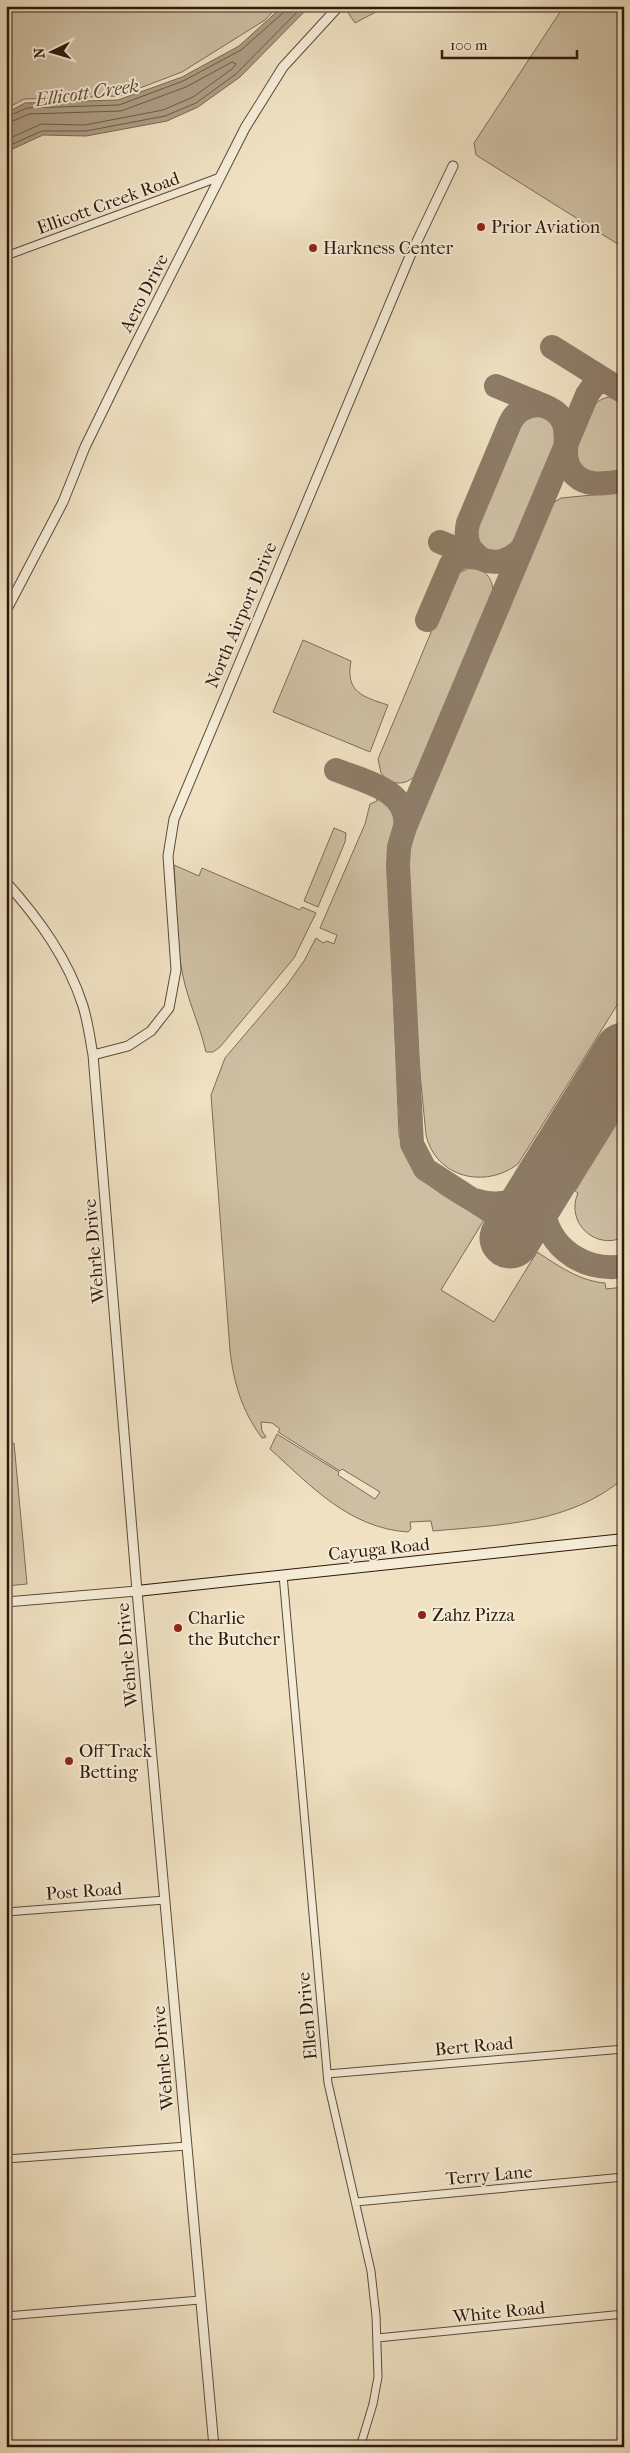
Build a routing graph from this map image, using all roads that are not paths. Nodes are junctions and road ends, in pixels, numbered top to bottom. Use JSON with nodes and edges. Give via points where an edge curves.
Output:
{"nodes":[{"id":1,"x":339,"y":6,"type":"edge"},
{"id":2,"x":453,"y":166,"type":"dead end"},
{"id":3,"x":220,"y":177,"type":"junction"},
{"id":4,"x":6,"y":256,"type":"edge"},
{"id":5,"x":6,"y":611,"type":"edge"},
{"id":6,"x":6,"y":882,"type":"edge"},
{"id":7,"x":94,"y":1055,"type":"junction"},
{"id":8,"x":624,"y":1539,"type":"edge"},
{"id":9,"x":282,"y":1575,"type":"junction"},
{"id":10,"x":137,"y":1591,"type":"junction"},
{"id":11,"x":6,"y":1602,"type":"edge"},
{"id":12,"x":165,"y":1900,"type":"junction"},
{"id":13,"x":6,"y":1912,"type":"edge"},
{"id":14,"x":624,"y":2049,"type":"edge"},
{"id":15,"x":327,"y":2074,"type":"junction"},
{"id":16,"x":187,"y":2146,"type":"junction"},
{"id":17,"x":6,"y":2159,"type":"edge"},
{"id":18,"x":624,"y":2177,"type":"edge"},
{"id":19,"x":356,"y":2202,"type":"junction"},
{"id":20,"x":200,"y":2300,"type":"junction"},
{"id":21,"x":624,"y":2314,"type":"edge"},
{"id":22,"x":6,"y":2316,"type":"edge"},
{"id":23,"x":377,"y":2338,"type":"junction"},
{"id":24,"x":214,"y":2447,"type":"edge"},
{"id":25,"x":360,"y":2447,"type":"edge"}],
"edges":[{"from":1,"to":3,"type":"street","name":"Aero Drive","via":[[283,67],[245,128]]},
{"from":2,"to":7,"type":"street","name":"North Airport Drive","via":[[410,256],[174,819],[168,856],[176,970],[169,1008],[151,1031],[128,1046]]},
{"from":3,"to":4,"type":"street","name":"Ellicott Creek Road"},
{"from":3,"to":5,"type":"street","name":"Aero Drive","via":[[123,370],[63,502]]},
{"from":6,"to":7,"type":"street","name":"Wehrle Drive","via":[[41,924],[68,970],[83,1006]]},
{"from":7,"to":10,"type":"street","name":"Wehrle Drive"},
{"from":8,"to":9,"type":"main road","name":"Cayuga Road"},
{"from":9,"to":10,"type":"main road","name":"Cayuga Road"},
{"from":9,"to":15,"type":"street","name":"Ellen Drive"},
{"from":10,"to":11,"type":"street"},
{"from":10,"to":12,"type":"street","name":"Wehrle Drive"},
{"from":12,"to":13,"type":"street","name":"Post Road"},
{"from":12,"to":16,"type":"street","name":"Wehrle Drive"},
{"from":14,"to":15,"type":"street","name":"Bert Road"},
{"from":15,"to":19,"type":"street","name":"Ellen Drive"},
{"from":16,"to":17,"type":"street"},
{"from":16,"to":20,"type":"street","name":"Wehrle Drive"},
{"from":18,"to":19,"type":"street","name":"Terry Lane"},
{"from":19,"to":23,"type":"street","name":"Ellen Drive","via":[[371,2271]]},
{"from":20,"to":22,"type":"street"},
{"from":20,"to":24,"type":"street","name":"Wehrle Drive"},
{"from":21,"to":23,"type":"street","name":"White Road"},
{"from":23,"to":25,"type":"street","name":"Ellen Drive","via":[[378,2377]]}]}
